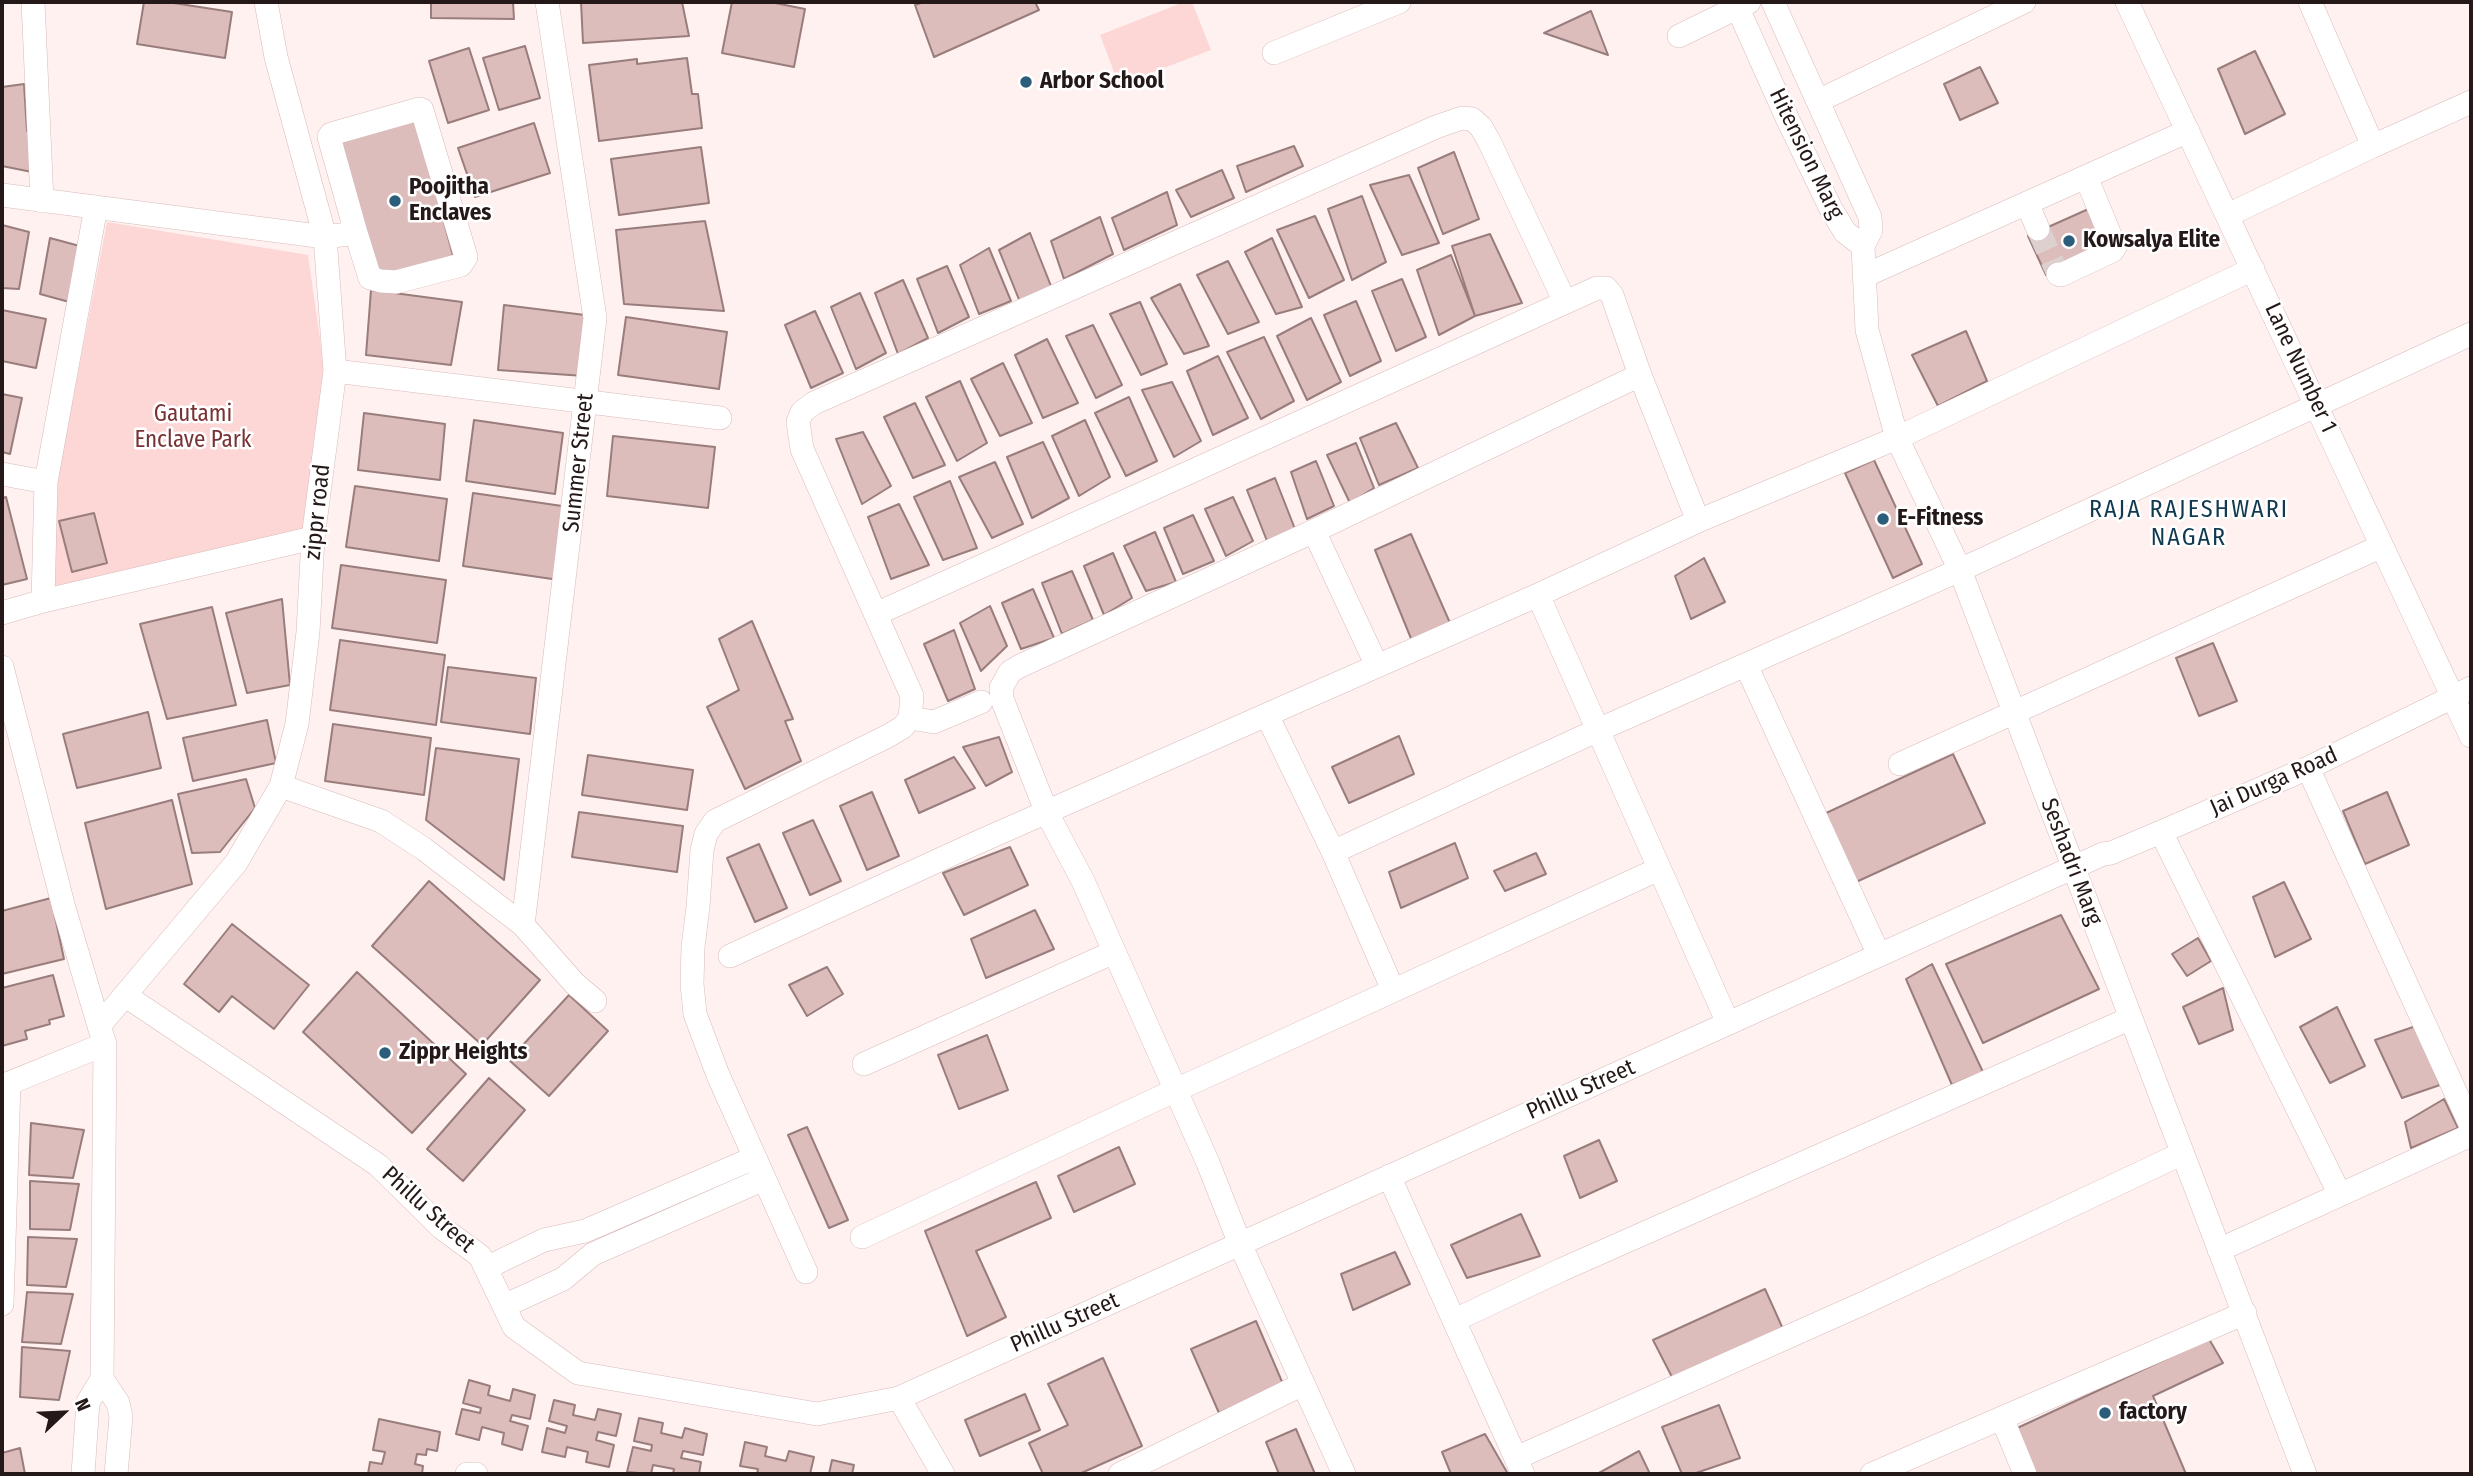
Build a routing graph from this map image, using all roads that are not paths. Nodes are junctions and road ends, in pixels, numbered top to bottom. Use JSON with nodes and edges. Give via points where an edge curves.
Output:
{"nodes":[{"id":1,"x":33,"y":2,"type":"edge"},
{"id":2,"x":267,"y":2,"type":"edge"},
{"id":3,"x":547,"y":2,"type":"edge"},
{"id":4,"x":1399,"y":2,"type":"edge"},
{"id":5,"x":1773,"y":2,"type":"edge"},
{"id":6,"x":2024,"y":2,"type":"edge"},
{"id":7,"x":2127,"y":2,"type":"edge"},
{"id":8,"x":2310,"y":2,"type":"edge"},
{"id":9,"x":1741,"y":4,"type":"edge"},
{"id":10,"x":1679,"y":36,"type":"dead end"},
{"id":11,"x":1274,"y":53,"type":"dead end"},
{"id":12,"x":1818,"y":102,"type":"junction"},
{"id":13,"x":2471,"y":102,"type":"edge"},
{"id":14,"x":2188,"y":131,"type":"junction"},
{"id":15,"x":2373,"y":146,"type":"junction"},
{"id":16,"x":2079,"y":180,"type":"junction"},
{"id":17,"x":2,"y":195,"type":"edge"},
{"id":18,"x":42,"y":201,"type":"junction"},
{"id":19,"x":2027,"y":203,"type":"junction"},
{"id":20,"x":96,"y":207,"type":"junction"},
{"id":21,"x":2083,"y":210,"type":"dead end"},
{"id":22,"x":2228,"y":215,"type":"junction"},
{"id":23,"x":2038,"y":229,"type":"tunnel mouth"},
{"id":24,"x":356,"y":233,"type":"junction"},
{"id":25,"x":324,"y":237,"type":"junction"},
{"id":26,"x":1863,"y":246,"type":"junction"},
{"id":27,"x":2253,"y":269,"type":"junction"},
{"id":28,"x":2058,"y":274,"type":"dead end"},
{"id":29,"x":1864,"y":276,"type":"junction"},
{"id":30,"x":1565,"y":302,"type":"junction"},
{"id":31,"x":2469,"y":343,"type":"edge"},
{"id":32,"x":335,"y":371,"type":"junction"},
{"id":33,"x":1640,"y":375,"type":"junction"},
{"id":34,"x":585,"y":402,"type":"junction"},
{"id":35,"x":2316,"y":404,"type":"junction"},
{"id":36,"x":720,"y":418,"type":"dead end"},
{"id":37,"x":1897,"y":438,"type":"junction"},
{"id":38,"x":2,"y":474,"type":"edge"},
{"id":39,"x":46,"y":482,"type":"junction"},
{"id":40,"x":1698,"y":521,"type":"junction"},
{"id":41,"x":1314,"y":531,"type":"junction"},
{"id":42,"x":313,"y":538,"type":"junction"},
{"id":43,"x":2382,"y":546,"type":"junction"},
{"id":44,"x":1960,"y":570,"type":"junction"},
{"id":45,"x":1538,"y":595,"type":"junction"},
{"id":46,"x":43,"y":601,"type":"junction"},
{"id":47,"x":2,"y":613,"type":"edge"},
{"id":48,"x":876,"y":614,"type":"junction"},
{"id":49,"x":1746,"y":665,"type":"junction"},
{"id":50,"x":1377,"y":666,"type":"junction"},
{"id":51,"x":2,"y":667,"type":"edge"},
{"id":52,"x":2462,"y":693,"type":"edge"},
{"id":53,"x":981,"y":702,"type":"dead end"},
{"id":54,"x":2015,"y":714,"type":"junction"},
{"id":55,"x":1267,"y":715,"type":"junction"},
{"id":56,"x":910,"y":718,"type":"junction"},
{"id":57,"x":1598,"y":730,"type":"junction"},
{"id":58,"x":2471,"y":736,"type":"edge"},
{"id":59,"x":1900,"y":764,"type":"dead end"},
{"id":60,"x":2308,"y":768,"type":"junction"},
{"id":61,"x":281,"y":786,"type":"junction"},
{"id":62,"x":1047,"y":813,"type":"junction"},
{"id":63,"x":2161,"y":832,"type":"junction"},
{"id":64,"x":1333,"y":852,"type":"junction"},
{"id":65,"x":2073,"y":867,"type":"junction"},
{"id":66,"x":1659,"y":869,"type":"junction"},
{"id":67,"x":523,"y":925,"type":"junction"},
{"id":68,"x":1114,"y":952,"type":"junction"},
{"id":69,"x":1879,"y":955,"type":"junction"},
{"id":70,"x":730,"y":956,"type":"dead end"},
{"id":71,"x":1393,"y":990,"type":"junction"},
{"id":72,"x":126,"y":996,"type":"junction"},
{"id":73,"x":595,"y":1001,"type":"dead end"},
{"id":74,"x":2131,"y":1018,"type":"junction"},
{"id":75,"x":1728,"y":1023,"type":"junction"},
{"id":76,"x":102,"y":1035,"type":"junction"},
{"id":77,"x":864,"y":1064,"type":"dead end"},
{"id":78,"x":5,"y":1084,"type":"edge"},
{"id":79,"x":1176,"y":1090,"type":"junction"},
{"id":80,"x":2471,"y":1126,"type":"edge"},
{"id":81,"x":2471,"y":1135,"type":"edge"},
{"id":82,"x":2181,"y":1154,"type":"junction"},
{"id":83,"x":754,"y":1157,"type":"junction"},
{"id":84,"x":1389,"y":1177,"type":"junction"},
{"id":85,"x":764,"y":1179,"type":"junction"},
{"id":86,"x":2340,"y":1195,"type":"junction"},
{"id":87,"x":862,"y":1237,"type":"dead end"},
{"id":88,"x":1240,"y":1244,"type":"junction"},
{"id":89,"x":2220,"y":1250,"type":"junction"},
{"id":90,"x":486,"y":1268,"type":"junction"},
{"id":91,"x":806,"y":1272,"type":"dead end"},
{"id":92,"x":2,"y":1304,"type":"edge"},
{"id":93,"x":504,"y":1306,"type":"junction"},
{"id":94,"x":2245,"y":1313,"type":"junction"},
{"id":95,"x":1455,"y":1320,"type":"junction"},
{"id":96,"x":102,"y":1379,"type":"junction"},
{"id":97,"x":1303,"y":1384,"type":"junction"},
{"id":98,"x":899,"y":1398,"type":"junction"},
{"id":99,"x":2002,"y":1418,"type":"junction"},
{"id":100,"x":1520,"y":1466,"type":"edge"},
{"id":101,"x":83,"y":1474,"type":"edge"},
{"id":102,"x":116,"y":1474,"type":"edge"},
{"id":103,"x":467,"y":1474,"type":"edge"},
{"id":104,"x":476,"y":1474,"type":"edge"},
{"id":105,"x":943,"y":1474,"type":"edge"},
{"id":106,"x":1120,"y":1474,"type":"edge"},
{"id":107,"x":1344,"y":1474,"type":"edge"},
{"id":108,"x":1872,"y":1474,"type":"edge"},
{"id":109,"x":2025,"y":1474,"type":"edge"},
{"id":110,"x":2305,"y":1474,"type":"edge"}],
"edges":[{"from":1,"to":18,"type":"street"},
{"from":2,"to":25,"type":"street","name":"zippr road","via":[[276,57]]},
{"from":3,"to":34,"type":"street","name":"Summer Street","via":[[595,318]]},
{"from":4,"to":11,"type":"street"},
{"from":5,"to":12,"type":"street","name":"Hitension Marg"},
{"from":6,"to":12,"type":"street"},
{"from":7,"to":14,"type":"street","name":"Lane Number 1"},
{"from":8,"to":15,"type":"street"},
{"from":9,"to":10,"type":"street"},
{"from":9,"to":26,"type":"street","name":"Hitension Marg","via":[[1788,120],[1831,209],[1845,232]]},
{"from":12,"to":26,"type":"street","name":"Hitension Marg","via":[[1870,217],[1871,230]]},
{"from":13,"to":15,"type":"street"},
{"from":14,"to":16,"type":"street"},
{"from":14,"to":22,"type":"street","name":"Lane Number 1"},
{"from":15,"to":22,"type":"street"},
{"from":16,"to":19,"type":"street"},
{"from":16,"to":21,"type":"street"},
{"from":16,"to":28,"type":"street","via":[[2115,247]]},
{"from":17,"to":18,"type":"street"},
{"from":18,"to":20,"type":"street"},
{"from":19,"to":23,"type":"street"},
{"from":19,"to":29,"type":"street"},
{"from":20,"to":25,"type":"street"},
{"from":20,"to":39,"type":"street"},
{"from":22,"to":27,"type":"street","name":"Lane Number 1"},
{"from":24,"to":24,"type":"street","via":[[331,134],[419,108],[466,257],[461,265],[396,282],[382,281],[370,278]]},
{"from":24,"to":25,"type":"street"},
{"from":25,"to":32,"type":"street","name":"zippr road"},
{"from":26,"to":29,"type":"street","name":"Seshadri Marg"},
{"from":27,"to":35,"type":"street","name":"Lane Number 1"},
{"from":27,"to":37,"type":"street"},
{"from":29,"to":37,"type":"street","name":"Seshadri Marg","via":[[1867,330]]},
{"from":30,"to":33,"type":"street","via":[[1597,288],[1608,289]]},
{"from":30,"to":48,"type":"street"},
{"from":30,"to":48,"type":"street","via":[[1489,141],[1472,119],[1462,118],[814,403],[802,412],[799,422],[802,449]]},
{"from":31,"to":35,"type":"street"},
{"from":32,"to":34,"type":"street"},
{"from":32,"to":42,"type":"street","name":"zippr road"},
{"from":33,"to":40,"type":"street"},
{"from":33,"to":41,"type":"street"},
{"from":34,"to":36,"type":"street"},
{"from":34,"to":67,"type":"street","name":"Summer Street"},
{"from":35,"to":43,"type":"street","name":"Lane Number 1"},
{"from":35,"to":44,"type":"street"},
{"from":37,"to":40,"type":"street"},
{"from":37,"to":44,"type":"street","name":"Seshadri Marg"},
{"from":38,"to":39,"type":"street"},
{"from":39,"to":46,"type":"street"},
{"from":40,"to":45,"type":"street"},
{"from":41,"to":50,"type":"street"},
{"from":41,"to":62,"type":"street","via":[[1010,672],[1001,688],[1002,699]]},
{"from":42,"to":46,"type":"street"},
{"from":42,"to":61,"type":"street","name":"zippr road","via":[[298,711]]},
{"from":43,"to":52,"type":"street","name":"Lane Number 1"},
{"from":43,"to":54,"type":"street"},
{"from":44,"to":49,"type":"street"},
{"from":44,"to":54,"type":"street","name":"Seshadri Marg"},
{"from":45,"to":50,"type":"street"},
{"from":45,"to":57,"type":"street"},
{"from":46,"to":47,"type":"street"},
{"from":48,"to":56,"type":"street","via":[[912,696]]},
{"from":49,"to":57,"type":"street"},
{"from":49,"to":69,"type":"street"},
{"from":50,"to":55,"type":"street"},
{"from":51,"to":76,"type":"street"},
{"from":52,"to":58,"type":"street","name":"Lane Number 1"},
{"from":52,"to":60,"type":"street","name":"Jai Durga Road"},
{"from":53,"to":56,"type":"street","via":[[934,722]]},
{"from":54,"to":59,"type":"street"},
{"from":54,"to":65,"type":"street","name":"Seshadri Marg"},
{"from":55,"to":62,"type":"street"},
{"from":55,"to":64,"type":"street"},
{"from":56,"to":83,"type":"street","via":[[888,736],[715,821],[706,834],[692,947],[695,1014]]},
{"from":57,"to":64,"type":"street"},
{"from":57,"to":66,"type":"street"},
{"from":60,"to":63,"type":"street","name":"Jai Durga Road"},
{"from":60,"to":80,"type":"street"},
{"from":61,"to":67,"type":"street","via":[[381,821]]},
{"from":61,"to":72,"type":"street","name":"zippr road","via":[[236,863]]},
{"from":62,"to":68,"type":"street"},
{"from":62,"to":70,"type":"street"},
{"from":63,"to":65,"type":"street","name":"Jai Durga Road"},
{"from":63,"to":86,"type":"street"},
{"from":64,"to":71,"type":"street"},
{"from":65,"to":69,"type":"street","name":"Phillu Street"},
{"from":65,"to":74,"type":"street","name":"Seshadri Marg"},
{"from":66,"to":71,"type":"street"},
{"from":66,"to":75,"type":"street"},
{"from":67,"to":73,"type":"street"},
{"from":68,"to":77,"type":"street"},
{"from":68,"to":79,"type":"street"},
{"from":69,"to":75,"type":"street","name":"Phillu Street"},
{"from":71,"to":79,"type":"street"},
{"from":72,"to":76,"type":"street","name":"zippr road"},
{"from":72,"to":90,"type":"street","name":"Phillu Street","via":[[378,1165],[442,1228],[480,1256]]},
{"from":74,"to":82,"type":"street","name":"Seshadri Marg"},
{"from":74,"to":95,"type":"street"},
{"from":75,"to":84,"type":"street","name":"Phillu Street"},
{"from":76,"to":78,"type":"street"},
{"from":76,"to":96,"type":"street"},
{"from":78,"to":92,"type":"street"},
{"from":79,"to":87,"type":"street"},
{"from":79,"to":88,"type":"street"},
{"from":81,"to":86,"type":"street"},
{"from":82,"to":89,"type":"street","name":"Seshadri Marg"},
{"from":82,"to":100,"type":"street"},
{"from":83,"to":85,"type":"street"},
{"from":83,"to":90,"type":"street","via":[[585,1231],[544,1240]]},
{"from":84,"to":88,"type":"street","name":"Phillu Street"},
{"from":84,"to":95,"type":"street"},
{"from":85,"to":91,"type":"street"},
{"from":85,"to":93,"type":"street","via":[[593,1254],[563,1279]]},
{"from":86,"to":89,"type":"street"},
{"from":88,"to":97,"type":"street"},
{"from":88,"to":98,"type":"street","name":"Phillu Street"},
{"from":89,"to":94,"type":"street","name":"Seshadri Marg"},
{"from":90,"to":93,"type":"street","name":"Phillu Street"},
{"from":93,"to":98,"type":"street","name":"Phillu Street","via":[[514,1326],[578,1373],[817,1414]]},
{"from":94,"to":99,"type":"street"},
{"from":94,"to":110,"type":"street","name":"Seshadri Marg"},
{"from":95,"to":100,"type":"street"},
{"from":96,"to":101,"type":"street","via":[[89,1402]]},
{"from":96,"to":102,"type":"street","via":[[118,1403],[121,1417]]},
{"from":97,"to":106,"type":"street"},
{"from":97,"to":107,"type":"street"},
{"from":98,"to":105,"type":"street"},
{"from":99,"to":108,"type":"street"},
{"from":99,"to":109,"type":"street"},
{"from":103,"to":104,"type":"street"}]}
